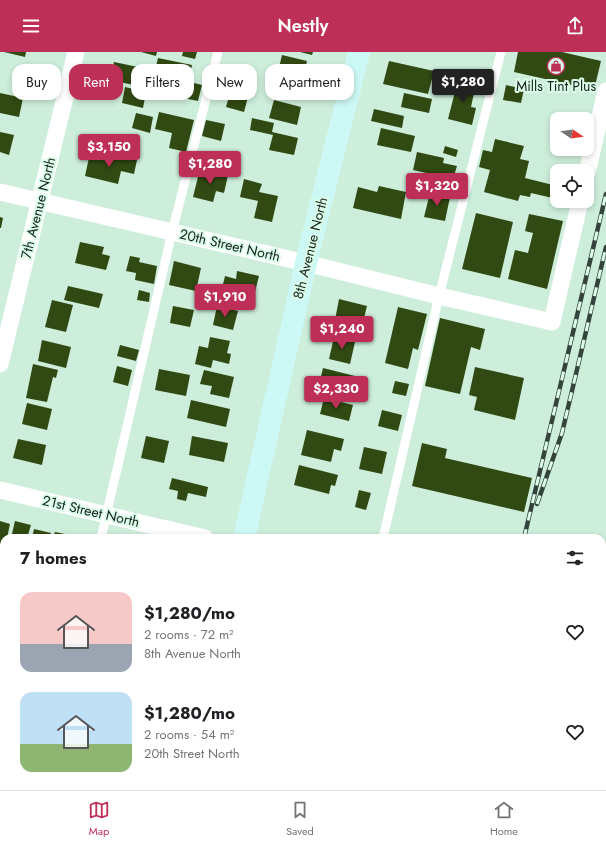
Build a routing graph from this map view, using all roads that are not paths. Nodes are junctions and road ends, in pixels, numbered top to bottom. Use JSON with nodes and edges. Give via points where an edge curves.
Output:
{"nodes":[{"id":1,"x":76,"y":52,"type":"edge"},
{"id":2,"x":218,"y":52,"type":"edge"},
{"id":3,"x":359,"y":52,"type":"edge"},
{"id":4,"x":501,"y":52,"type":"edge"},
{"id":5,"x":606,"y":91,"type":"edge"},
{"id":6,"x":589,"y":164,"type":"edge"},
{"id":7,"x":0,"y":192,"type":"edge"},
{"id":8,"x":39,"y":202,"type":"junction"},
{"id":9,"x":578,"y":208,"type":"edge"},
{"id":10,"x":172,"y":232,"type":"junction"},
{"id":11,"x":306,"y":263,"type":"junction"},
{"id":12,"x":439,"y":296,"type":"junction"},
{"id":13,"x":0,"y":364,"type":"edge"},
{"id":14,"x":0,"y":490,"type":"edge"},
{"id":15,"x":107,"y":515,"type":"junction"},
{"id":16,"x":102,"y":534,"type":"edge"},
{"id":17,"x":188,"y":534,"type":"edge"},
{"id":18,"x":245,"y":534,"type":"edge"},
{"id":19,"x":384,"y":534,"type":"edge"}],
"edges":[{"from":1,"to":8,"type":"street","name":"7th Avenue North"},
{"from":2,"to":10,"type":"lane"},
{"from":3,"to":11,"type":"street","name":"8th Avenue North"},
{"from":4,"to":12,"type":"lane"},
{"from":5,"to":6,"type":"street"},
{"from":7,"to":8,"type":"street","name":"20th Street North"},
{"from":8,"to":10,"type":"street","name":"20th Street North"},
{"from":8,"to":13,"type":"street","name":"7th Avenue North"},
{"from":9,"to":12,"type":"street","name":"20th Street North","via":[[552,322]]},
{"from":10,"to":11,"type":"street","name":"20th Street North"},
{"from":10,"to":15,"type":"lane"},
{"from":11,"to":12,"type":"street","name":"20th Street North"},
{"from":11,"to":18,"type":"street","name":"8th Avenue North"},
{"from":12,"to":19,"type":"lane"},
{"from":14,"to":15,"type":"street","name":"21st Street North"},
{"from":15,"to":16,"type":"lane"},
{"from":15,"to":17,"type":"street","name":"21st Street North"}]}
